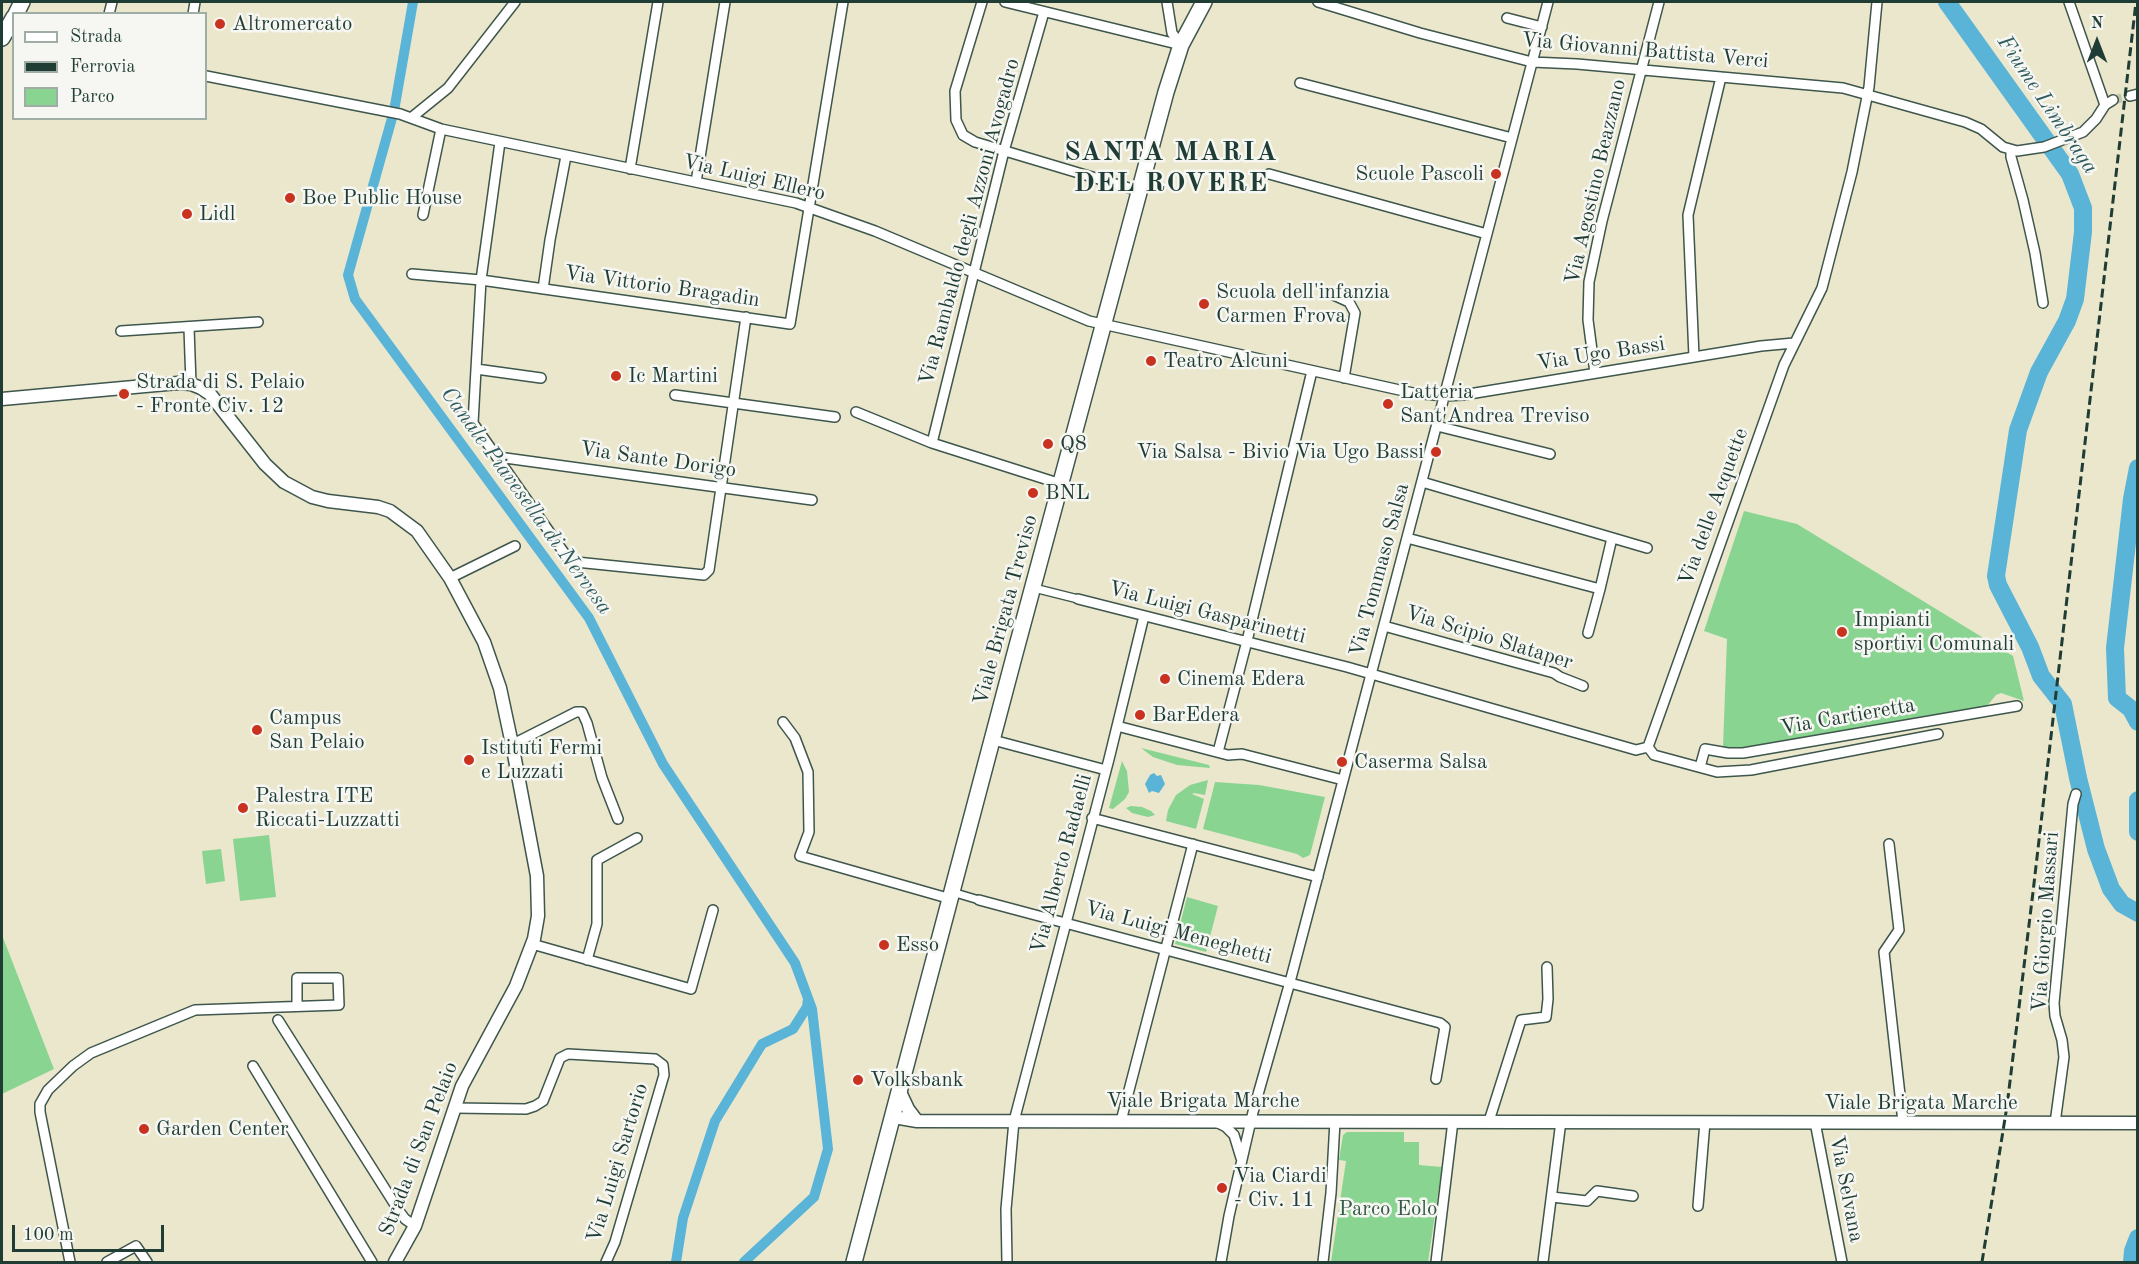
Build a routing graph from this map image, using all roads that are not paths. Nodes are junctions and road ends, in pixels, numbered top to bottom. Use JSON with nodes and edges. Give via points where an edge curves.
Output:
{"nodes":[{"id":1,"x":514,"y":2,"type":"edge"},
{"id":2,"x":658,"y":2,"type":"edge"},
{"id":3,"x":725,"y":2,"type":"edge"},
{"id":4,"x":843,"y":2,"type":"edge"},
{"id":5,"x":982,"y":2,"type":"edge"},
{"id":6,"x":1005,"y":2,"type":"edge"},
{"id":7,"x":1167,"y":2,"type":"edge"},
{"id":8,"x":1204,"y":2,"type":"edge"},
{"id":9,"x":1318,"y":2,"type":"edge"},
{"id":10,"x":1548,"y":2,"type":"edge"},
{"id":11,"x":1659,"y":2,"type":"edge"},
{"id":12,"x":1877,"y":2,"type":"edge"},
{"id":13,"x":2069,"y":2,"type":"edge"},
{"id":14,"x":1044,"y":12,"type":"junction"},
{"id":15,"x":1507,"y":18,"type":"dead end"},
{"id":16,"x":12,"y":21,"type":"edge"},
{"id":17,"x":1542,"y":27,"type":"junction"},
{"id":18,"x":5,"y":35,"type":"edge"},
{"id":19,"x":1181,"y":45,"type":"junction"},
{"id":20,"x":1532,"y":62,"type":"junction"},
{"id":21,"x":1640,"y":70,"type":"junction"},
{"id":22,"x":207,"y":76,"type":"edge"},
{"id":23,"x":1721,"y":77,"type":"junction"},
{"id":24,"x":1300,"y":83,"type":"dead end"},
{"id":25,"x":1868,"y":93,"type":"junction"},
{"id":26,"x":411,"y":118,"type":"junction"},
{"id":27,"x":441,"y":129,"type":"junction"},
{"id":28,"x":1512,"y":138,"type":"junction"},
{"id":29,"x":500,"y":142,"type":"junction"},
{"id":30,"x":1004,"y":151,"type":"junction"},
{"id":31,"x":2012,"y":151,"type":"junction"},
{"id":32,"x":566,"y":156,"type":"junction"},
{"id":33,"x":630,"y":169,"type":"junction"},
{"id":34,"x":1269,"y":174,"type":"dead end"},
{"id":35,"x":696,"y":182,"type":"junction"},
{"id":36,"x":1139,"y":191,"type":"junction"},
{"id":37,"x":810,"y":208,"type":"junction"},
{"id":38,"x":423,"y":214,"type":"dead end"},
{"id":39,"x":1487,"y":234,"type":"junction"},
{"id":40,"x":974,"y":272,"type":"junction"},
{"id":41,"x":412,"y":274,"type":"dead end"},
{"id":42,"x":481,"y":280,"type":"junction"},
{"id":43,"x":543,"y":289,"type":"junction"},
{"id":44,"x":1329,"y":293,"type":"dead end"},
{"id":45,"x":2043,"y":303,"type":"dead end"},
{"id":46,"x":746,"y":317,"type":"junction"},
{"id":47,"x":258,"y":322,"type":"dead end"},
{"id":48,"x":1103,"y":325,"type":"junction"},
{"id":49,"x":189,"y":328,"type":"junction"},
{"id":50,"x":121,"y":331,"type":"dead end"},
{"id":51,"x":1794,"y":343,"type":"junction"},
{"id":52,"x":1694,"y":357,"type":"junction"},
{"id":53,"x":476,"y":369,"type":"junction"},
{"id":54,"x":1312,"y":371,"type":"junction"},
{"id":55,"x":1595,"y":373,"type":"junction"},
{"id":56,"x":541,"y":378,"type":"dead end"},
{"id":57,"x":1344,"y":378,"type":"junction"},
{"id":58,"x":191,"y":384,"type":"junction"},
{"id":59,"x":675,"y":394,"type":"dead end"},
{"id":60,"x":1444,"y":396,"type":"junction"},
{"id":61,"x":2,"y":399,"type":"edge"},
{"id":62,"x":733,"y":403,"type":"junction"},
{"id":63,"x":855,"y":412,"type":"dead end"},
{"id":64,"x":835,"y":417,"type":"dead end"},
{"id":65,"x":1437,"y":426,"type":"junction"},
{"id":66,"x":932,"y":443,"type":"junction"},
{"id":67,"x":1550,"y":454,"type":"dead end"},
{"id":68,"x":498,"y":457,"type":"junction"},
{"id":69,"x":1422,"y":482,"type":"junction"},
{"id":70,"x":1061,"y":484,"type":"junction"},
{"id":71,"x":720,"y":487,"type":"junction"},
{"id":72,"x":813,"y":500,"type":"dead end"},
{"id":73,"x":1407,"y":538,"type":"junction"},
{"id":74,"x":1612,"y":538,"type":"junction"},
{"id":75,"x":514,"y":546,"type":"dead end"},
{"id":76,"x":1647,"y":548,"type":"dead end"},
{"id":77,"x":450,"y":578,"type":"junction"},
{"id":78,"x":1033,"y":587,"type":"junction"},
{"id":79,"x":1599,"y":589,"type":"junction"},
{"id":80,"x":1077,"y":599,"type":"joint"},
{"id":81,"x":1143,"y":616,"type":"junction"},
{"id":82,"x":1384,"y":626,"type":"junction"},
{"id":83,"x":1588,"y":633,"type":"dead end"},
{"id":84,"x":1247,"y":641,"type":"junction"},
{"id":85,"x":1371,"y":674,"type":"junction"},
{"id":86,"x":1583,"y":686,"type":"dead end"},
{"id":87,"x":2017,"y":706,"type":"dead end"},
{"id":88,"x":783,"y":722,"type":"dead end"},
{"id":89,"x":1117,"y":726,"type":"junction"},
{"id":90,"x":1938,"y":734,"type":"dead end"},
{"id":91,"x":993,"y":740,"type":"junction"},
{"id":92,"x":512,"y":742,"type":"junction"},
{"id":93,"x":1648,"y":747,"type":"junction"},
{"id":94,"x":1218,"y":752,"type":"junction"},
{"id":95,"x":1700,"y":767,"type":"junction"},
{"id":96,"x":1106,"y":770,"type":"junction"},
{"id":97,"x":1343,"y":780,"type":"junction"},
{"id":98,"x":2076,"y":794,"type":"dead end"},
{"id":99,"x":1092,"y":818,"type":"junction"},
{"id":100,"x":618,"y":819,"type":"dead end"},
{"id":101,"x":637,"y":838,"type":"dead end"},
{"id":102,"x":1193,"y":844,"type":"junction"},
{"id":103,"x":1889,"y":844,"type":"dead end"},
{"id":104,"x":1318,"y":877,"type":"junction"},
{"id":105,"x":952,"y":895,"type":"junction"},
{"id":106,"x":979,"y":900,"type":"joint"},
{"id":107,"x":713,"y":910,"type":"dead end"},
{"id":108,"x":1065,"y":921,"type":"junction"},
{"id":109,"x":532,"y":944,"type":"junction"},
{"id":110,"x":1166,"y":949,"type":"junction"},
{"id":111,"x":587,"y":960,"type":"junction"},
{"id":112,"x":1547,"y":968,"type":"dead end"},
{"id":113,"x":1290,"y":982,"type":"junction"},
{"id":114,"x":297,"y":1006,"type":"junction"},
{"id":115,"x":278,"y":1020,"type":"dead end"},
{"id":116,"x":253,"y":1066,"type":"dead end"},
{"id":117,"x":1436,"y":1079,"type":"dead end"},
{"id":118,"x":900,"y":1092,"type":"junction"},
{"id":119,"x":454,"y":1108,"type":"junction"},
{"id":120,"x":894,"y":1117,"type":"junction"},
{"id":121,"x":916,"y":1121,"type":"junction"},
{"id":122,"x":1014,"y":1121,"type":"junction"},
{"id":123,"x":1121,"y":1121,"type":"junction"},
{"id":124,"x":1214,"y":1121,"type":"junction"},
{"id":125,"x":1251,"y":1121,"type":"junction"},
{"id":126,"x":1335,"y":1121,"type":"junction"},
{"id":127,"x":1453,"y":1121,"type":"junction"},
{"id":128,"x":1489,"y":1121,"type":"junction"},
{"id":129,"x":1561,"y":1121,"type":"junction"},
{"id":130,"x":1705,"y":1122,"type":"junction"},
{"id":131,"x":1815,"y":1122,"type":"junction"},
{"id":132,"x":1903,"y":1122,"type":"junction"},
{"id":133,"x":2055,"y":1123,"type":"junction"},
{"id":134,"x":2138,"y":1123,"type":"edge"},
{"id":135,"x":1241,"y":1161,"type":"junction"},
{"id":136,"x":1633,"y":1196,"type":"dead end"},
{"id":137,"x":1552,"y":1197,"type":"junction"},
{"id":138,"x":1698,"y":1206,"type":"dead end"},
{"id":139,"x":415,"y":1226,"type":"junction"},
{"id":140,"x":70,"y":1263,"type":"edge"},
{"id":141,"x":107,"y":1263,"type":"edge"},
{"id":142,"x":147,"y":1263,"type":"edge"},
{"id":143,"x":372,"y":1263,"type":"edge"},
{"id":144,"x":395,"y":1263,"type":"edge"},
{"id":145,"x":606,"y":1263,"type":"edge"},
{"id":146,"x":854,"y":1263,"type":"edge"},
{"id":147,"x":1007,"y":1263,"type":"edge"},
{"id":148,"x":1221,"y":1263,"type":"edge"},
{"id":149,"x":1323,"y":1263,"type":"edge"},
{"id":150,"x":1436,"y":1263,"type":"edge"},
{"id":151,"x":1543,"y":1263,"type":"edge"},
{"id":152,"x":1842,"y":1263,"type":"edge"}],
"edges":[{"from":1,"to":26,"type":"street","via":[[448,88]]},
{"from":2,"to":33,"type":"street"},
{"from":3,"to":35,"type":"street"},
{"from":4,"to":37,"type":"street"},
{"from":5,"to":30,"type":"street","via":[[957,80],[954,112],[967,139]]},
{"from":6,"to":14,"type":"street"},
{"from":7,"to":19,"type":"street","via":[[1172,33]]},
{"from":8,"to":19,"type":"main road","name":"Viale Brigata Treviso"},
{"from":9,"to":20,"type":"street","name":"Via Giovanni Battista Verci"},
{"from":10,"to":17,"type":"street","name":"Via Tommaso Salsa"},
{"from":11,"to":21,"type":"street","name":"Via Agostino Beazzano"},
{"from":12,"to":25,"type":"street","name":"Via delle Acquette"},
{"from":13,"to":31,"type":"street","via":[[2109,103],[2087,130],[2044,147]]},
{"from":14,"to":19,"type":"street"},
{"from":14,"to":30,"type":"street","name":"Via Rambaldo degli Azzoni Avogadro"},
{"from":15,"to":17,"type":"street"},
{"from":16,"to":18,"type":"main road"},
{"from":17,"to":20,"type":"street","name":"Via Tommaso Salsa"},
{"from":19,"to":36,"type":"main road","name":"Viale Brigata Treviso"},
{"from":20,"to":21,"type":"street","name":"Via Giovanni Battista Verci"},
{"from":20,"to":28,"type":"street","name":"Via Tommaso Salsa"},
{"from":21,"to":23,"type":"street","name":"Via Giovanni Battista Verci"},
{"from":21,"to":55,"type":"street","name":"Via Agostino Beazzano","via":[[1589,282],[1588,320]]},
{"from":22,"to":26,"type":"street","name":"Via Luigi Ellero"},
{"from":23,"to":25,"type":"street","name":"Via Giovanni Battista Verci"},
{"from":23,"to":52,"type":"street","via":[[1688,215]]},
{"from":24,"to":28,"type":"street"},
{"from":25,"to":31,"type":"street","name":"Via Giovanni Battista Verci","via":[[1974,126]]},
{"from":25,"to":51,"type":"street","name":"Via delle Acquette","via":[[1824,280]]},
{"from":26,"to":27,"type":"street","name":"Via Luigi Ellero"},
{"from":27,"to":29,"type":"street","name":"Via Luigi Ellero"},
{"from":27,"to":38,"type":"street"},
{"from":28,"to":39,"type":"street","name":"Via Tommaso Salsa"},
{"from":29,"to":32,"type":"street","name":"Via Luigi Ellero"},
{"from":29,"to":42,"type":"street"},
{"from":30,"to":36,"type":"street"},
{"from":30,"to":40,"type":"street","name":"Via Rambaldo degli Azzoni Avogadro"},
{"from":31,"to":45,"type":"street","via":[[2010,157],[2035,253]]},
{"from":32,"to":33,"type":"street","name":"Via Luigi Ellero"},
{"from":32,"to":43,"type":"street"},
{"from":33,"to":35,"type":"street","name":"Via Luigi Ellero"},
{"from":34,"to":39,"type":"street"},
{"from":35,"to":37,"type":"street","name":"Via Luigi Ellero"},
{"from":36,"to":48,"type":"main road","name":"Viale Brigata Treviso"},
{"from":37,"to":40,"type":"street","name":"Via Luigi Ellero"},
{"from":37,"to":46,"type":"street","name":"Via Vittorio Bragadin","via":[[790,324]]},
{"from":39,"to":60,"type":"street","name":"Via Tommaso Salsa"},
{"from":40,"to":48,"type":"street","name":"Via Luigi Ellero"},
{"from":40,"to":66,"type":"street","name":"Via Rambaldo degli Azzoni Avogadro"},
{"from":41,"to":42,"type":"street","name":"Via Vittorio Bragadin"},
{"from":42,"to":43,"type":"street","name":"Via Vittorio Bragadin"},
{"from":42,"to":53,"type":"street"},
{"from":43,"to":46,"type":"street","name":"Via Vittorio Bragadin"},
{"from":44,"to":57,"type":"street","via":[[1349,302],[1355,313]]},
{"from":46,"to":62,"type":"street"},
{"from":47,"to":49,"type":"street"},
{"from":48,"to":54,"type":"street","name":"Via Ugo Bassi"},
{"from":48,"to":70,"type":"main road","name":"Viale Brigata Treviso"},
{"from":49,"to":50,"type":"street"},
{"from":49,"to":58,"type":"street"},
{"from":51,"to":52,"type":"street","name":"Via Ugo Bassi"},
{"from":51,"to":93,"type":"street","name":"Via delle Acquette"},
{"from":52,"to":55,"type":"street","name":"Via Ugo Bassi"},
{"from":53,"to":56,"type":"street"},
{"from":53,"to":68,"type":"street","via":[[473,423]]},
{"from":54,"to":57,"type":"street","name":"Via Ugo Bassi"},
{"from":54,"to":84,"type":"street"},
{"from":55,"to":60,"type":"street","name":"Via Ugo Bassi"},
{"from":57,"to":60,"type":"street","name":"Via Ugo Bassi"},
{"from":58,"to":61,"type":"street"},
{"from":58,"to":77,"type":"street","name":"Strada di San Pelaio","via":[[210,394],[284,482],[312,497],[390,511],[417,531]]},
{"from":59,"to":62,"type":"street"},
{"from":60,"to":65,"type":"street","name":"Via Tommaso Salsa"},
{"from":62,"to":64,"type":"street"},
{"from":62,"to":71,"type":"street"},
{"from":63,"to":66,"type":"street"},
{"from":65,"to":67,"type":"street"},
{"from":65,"to":69,"type":"street","name":"Via Tommaso Salsa"},
{"from":66,"to":70,"type":"street"},
{"from":68,"to":71,"type":"street","name":"Via Sante Dorigo"},
{"from":68,"to":71,"type":"street","via":[[567,557],[576,562],[704,574],[709,570]]},
{"from":69,"to":73,"type":"street","name":"Via Tommaso Salsa"},
{"from":69,"to":74,"type":"street"},
{"from":70,"to":78,"type":"main road","name":"Viale Brigata Treviso"},
{"from":71,"to":72,"type":"street","name":"Via Sante Dorigo"},
{"from":73,"to":79,"type":"street"},
{"from":73,"to":82,"type":"street","name":"Via Tommaso Salsa"},
{"from":74,"to":76,"type":"street"},
{"from":74,"to":79,"type":"street"},
{"from":75,"to":77,"type":"street"},
{"from":77,"to":92,"type":"street","name":"Strada di San Pelaio","via":[[489,655]]},
{"from":78,"to":80,"type":"street","name":"Via Luigi Gasparinetti"},
{"from":78,"to":91,"type":"main road","name":"Viale Brigata Treviso"},
{"from":79,"to":83,"type":"street"},
{"from":80,"to":81,"type":"street","name":"Via Luigi Gasparinetti"},
{"from":81,"to":84,"type":"street","name":"Via Luigi Gasparinetti"},
{"from":81,"to":89,"type":"street","name":"Via Alberto Radaelli"},
{"from":82,"to":85,"type":"street","name":"Via Tommaso Salsa"},
{"from":82,"to":86,"type":"street","name":"Via Scipio Slataper","via":[[1554,673]]},
{"from":84,"to":85,"type":"street","name":"Via Luigi Gasparinetti"},
{"from":84,"to":94,"type":"street"},
{"from":85,"to":93,"type":"street","via":[[1636,750]]},
{"from":85,"to":97,"type":"street","name":"Via Tommaso Salsa"},
{"from":87,"to":95,"type":"street","name":"Via Cartieretta","via":[[1743,753],[1705,749]]},
{"from":88,"to":105,"type":"street","via":[[795,738],[808,772],[809,832],[800,856]]},
{"from":89,"to":94,"type":"street"},
{"from":89,"to":96,"type":"street","name":"Via Alberto Radaelli"},
{"from":90,"to":95,"type":"street","name":"Via Cartieretta","via":[[1751,770],[1717,772]]},
{"from":91,"to":96,"type":"street"},
{"from":91,"to":105,"type":"main road","name":"Viale Brigata Treviso"},
{"from":92,"to":100,"type":"street","via":[[582,712]]},
{"from":92,"to":109,"type":"street","name":"Strada di San Pelaio","via":[[538,883],[538,916]]},
{"from":93,"to":95,"type":"street","name":"Via Cartieretta","via":[[1654,754]]},
{"from":94,"to":97,"type":"street","via":[[1242,754]]},
{"from":96,"to":99,"type":"street","name":"Via Alberto Radaelli"},
{"from":97,"to":104,"type":"street","name":"Via Tommaso Salsa"},
{"from":98,"to":133,"type":"street","name":"Via Giorgio Massari","via":[[2054,1003],[2064,1057]]},
{"from":99,"to":102,"type":"street"},
{"from":99,"to":108,"type":"street","name":"Via Alberto Radaelli"},
{"from":101,"to":111,"type":"street","via":[[597,860],[597,924]]},
{"from":102,"to":104,"type":"street"},
{"from":102,"to":110,"type":"street"},
{"from":103,"to":132,"type":"street","via":[[1899,930],[1884,952]]},
{"from":104,"to":113,"type":"street","name":"Via Tommaso Salsa"},
{"from":105,"to":106,"type":"street","name":"Via Luigi Meneghetti"},
{"from":105,"to":118,"type":"main road","name":"Viale Brigata Treviso"},
{"from":106,"to":108,"type":"street","name":"Via Luigi Meneghetti"},
{"from":107,"to":111,"type":"street","via":[[691,989]]},
{"from":108,"to":110,"type":"street","name":"Via Luigi Meneghetti"},
{"from":108,"to":122,"type":"street","name":"Via Alberto Radaelli"},
{"from":109,"to":111,"type":"street"},
{"from":109,"to":119,"type":"street","name":"Strada di San Pelaio","via":[[516,986],[469,1071]]},
{"from":110,"to":113,"type":"street","name":"Via Luigi Meneghetti"},
{"from":110,"to":123,"type":"street"},
{"from":112,"to":128,"type":"street","via":[[1546,1017],[1521,1020]]},
{"from":113,"to":117,"type":"street","name":"Via Luigi Meneghetti","via":[[1444,1024]]},
{"from":113,"to":125,"type":"street","name":"Via Tommaso Salsa"},
{"from":114,"to":114,"type":"street","via":[[297,978],[338,978],[339,1005]]},
{"from":114,"to":140,"type":"street","via":[[210,1008],[180,1014],[86,1056],[48,1090],[40,1113]]},
{"from":115,"to":139,"type":"street","via":[[399,1210]]},
{"from":116,"to":143,"type":"street"},
{"from":118,"to":120,"type":"main road","name":"Viale Brigata Treviso"},
{"from":118,"to":121,"type":"street"},
{"from":119,"to":139,"type":"street","name":"Strada di San Pelaio"},
{"from":119,"to":145,"type":"street","name":"Via Luigi Sartorio","via":[[535,1106],[543,1101],[561,1058],[568,1054],[655,1059],[663,1065],[664,1075]]},
{"from":120,"to":121,"type":"street","name":"Viale Brigata Marche"},
{"from":120,"to":146,"type":"main road","name":"Viale Brigata Treviso"},
{"from":121,"to":122,"type":"street","name":"Viale Brigata Marche"},
{"from":122,"to":123,"type":"street","name":"Viale Brigata Marche"},
{"from":122,"to":147,"type":"street","name":"Via Alberto Radaelli","via":[[1006,1209]]},
{"from":123,"to":124,"type":"street","name":"Viale Brigata Marche"},
{"from":124,"to":125,"type":"street","name":"Viale Brigata Marche"},
{"from":124,"to":135,"type":"street","via":[[1234,1135]]},
{"from":125,"to":126,"type":"street","name":"Viale Brigata Marche"},
{"from":125,"to":135,"type":"street","name":"Via Tommaso Salsa"},
{"from":126,"to":127,"type":"street","name":"Viale Brigata Marche"},
{"from":126,"to":149,"type":"street"},
{"from":127,"to":128,"type":"street","name":"Viale Brigata Marche"},
{"from":127,"to":150,"type":"street"},
{"from":128,"to":129,"type":"street","name":"Viale Brigata Marche"},
{"from":129,"to":130,"type":"street","name":"Viale Brigata Marche"},
{"from":129,"to":137,"type":"street"},
{"from":130,"to":131,"type":"street","name":"Viale Brigata Marche"},
{"from":130,"to":138,"type":"street"},
{"from":131,"to":132,"type":"street","name":"Viale Brigata Marche"},
{"from":131,"to":152,"type":"street","name":"Via Selvana"},
{"from":132,"to":133,"type":"street","name":"Viale Brigata Marche"},
{"from":133,"to":134,"type":"street","name":"Viale Brigata Marche"},
{"from":135,"to":148,"type":"street","name":"Via Tommaso Salsa"},
{"from":136,"to":137,"type":"street","via":[[1597,1191],[1587,1201]]},
{"from":137,"to":151,"type":"street"},
{"from":139,"to":144,"type":"street","name":"Strada di San Pelaio"},
{"from":141,"to":142,"type":"street","via":[[136,1246]]}]}
